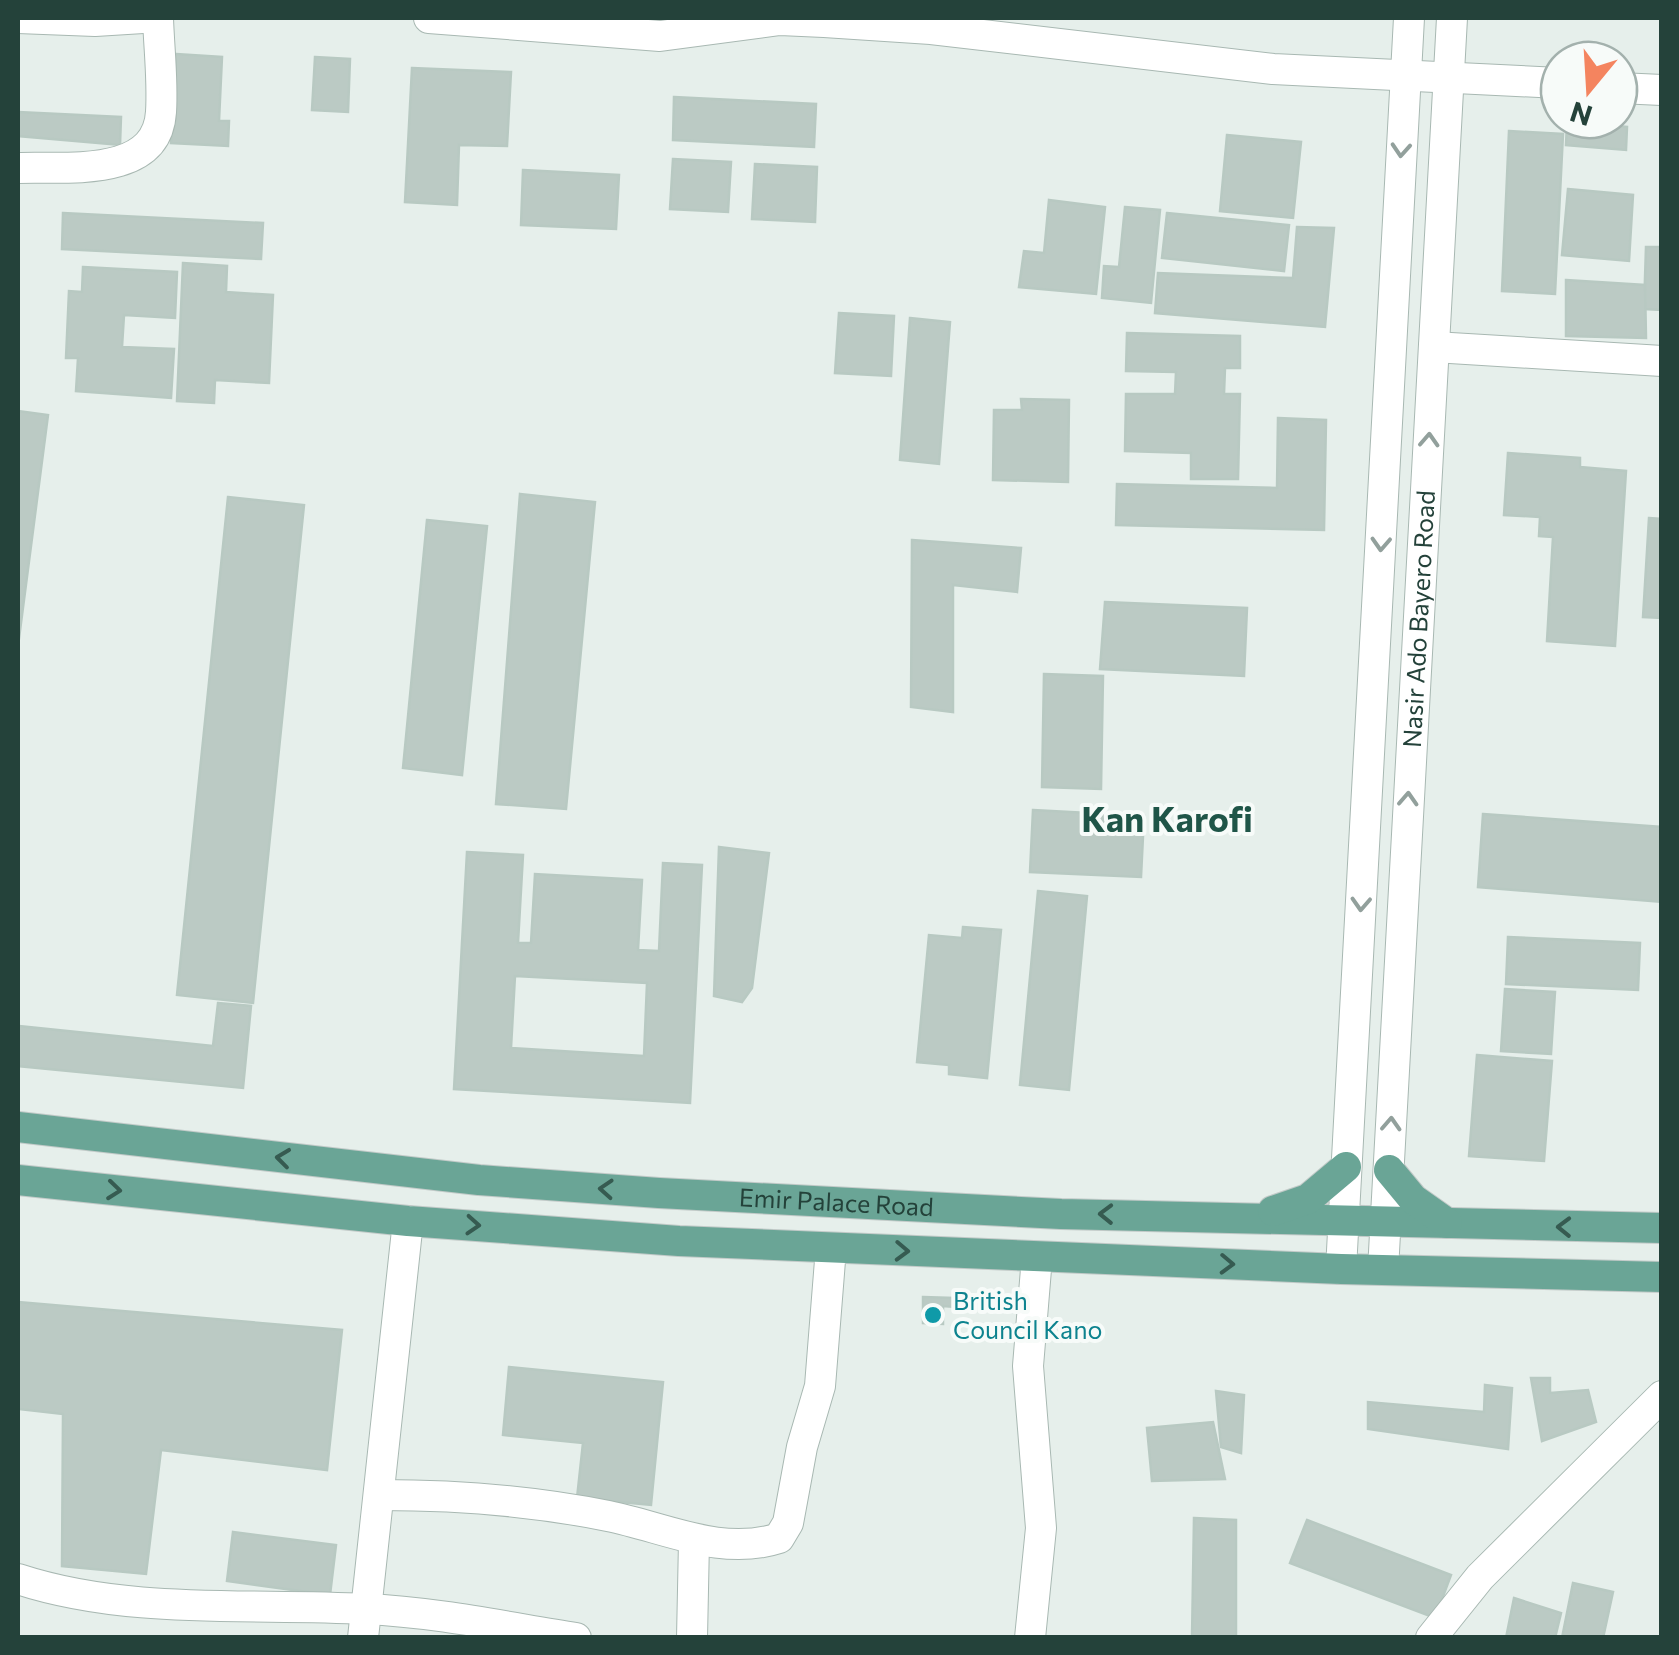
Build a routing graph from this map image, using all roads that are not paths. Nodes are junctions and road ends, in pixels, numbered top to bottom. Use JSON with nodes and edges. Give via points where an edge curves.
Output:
{"nodes":[{"id":1,"x":18,"y":18,"type":"edge"},
{"id":2,"x":143,"y":18,"type":"edge"},
{"id":3,"x":158,"y":18,"type":"edge"},
{"id":4,"x":429,"y":18,"type":"edge"},
{"id":5,"x":1410,"y":18,"type":"edge"},
{"id":6,"x":1452,"y":18,"type":"edge"},
{"id":7,"x":1406,"y":76,"type":"junction"},
{"id":8,"x":1449,"y":80,"type":"junction"},
{"id":9,"x":1539,"y":82,"type":"edge"},
{"id":10,"x":18,"y":168,"type":"edge"},
{"id":11,"x":1434,"y":348,"type":"junction"},
{"id":12,"x":1662,"y":360,"type":"edge"},
{"id":13,"x":18,"y":1128,"type":"edge"},
{"id":14,"x":1346,"y":1167,"type":"junction"},
{"id":15,"x":1388,"y":1170,"type":"junction"},
{"id":16,"x":18,"y":1180,"type":"edge"},
{"id":17,"x":680,"y":1194,"type":"junction"},
{"id":18,"x":1255,"y":1217,"type":"junction"},
{"id":19,"x":1343,"y":1219,"type":"junction"},
{"id":20,"x":408,"y":1221,"type":"junction"},
{"id":21,"x":1386,"y":1221,"type":"junction"},
{"id":22,"x":1447,"y":1223,"type":"junction"},
{"id":23,"x":1662,"y":1228,"type":"edge"},
{"id":24,"x":679,"y":1240,"type":"junction"},
{"id":25,"x":830,"y":1248,"type":"junction"},
{"id":26,"x":1037,"y":1257,"type":"junction"},
{"id":27,"x":1341,"y":1269,"type":"junction"},
{"id":28,"x":1383,"y":1270,"type":"junction"},
{"id":29,"x":1662,"y":1277,"type":"edge"},
{"id":30,"x":1662,"y":1396,"type":"edge"},
{"id":31,"x":380,"y":1495,"type":"junction"},
{"id":32,"x":694,"y":1541,"type":"junction"},
{"id":33,"x":18,"y":1579,"type":"edge"},
{"id":34,"x":366,"y":1623,"type":"edge"},
{"id":35,"x":576,"y":1638,"type":"edge"},
{"id":36,"x":692,"y":1638,"type":"edge"},
{"id":37,"x":1030,"y":1638,"type":"edge"},
{"id":38,"x":1431,"y":1638,"type":"edge"}],
"edges":[{"from":1,"to":2,"type":"street"},
{"from":3,"to":10,"type":"street","via":[[161,114],[152,142],[128,158],[97,166]]},
{"from":4,"to":7,"type":"street","via":[[660,36],[780,20],[931,28],[1273,69]]},
{"from":5,"to":7,"type":"street"},
{"from":6,"to":8,"type":"street","name":"Nasir Ado Bayero Road"},
{"from":7,"to":8,"type":"street"},
{"from":7,"to":14,"type":"street","one_way":true},
{"from":8,"to":9,"type":"street"},
{"from":8,"to":11,"type":"street","name":"Nasir Ado Bayero Road"},
{"from":11,"to":12,"type":"street"},
{"from":15,"to":11,"type":"street","name":"Nasir Ado Bayero Road","one_way":true},
{"from":17,"to":13,"type":"main road","name":"Emir Palace Road","one_way":true,"via":[[461,1178]]},
{"from":14,"to":18,"type":"main road","via":[[1308,1199]]},
{"from":14,"to":19,"type":"street"},
{"from":15,"to":21,"type":"street","name":"Nasir Ado Bayero Road"},
{"from":15,"to":22,"type":"main road","via":[[1412,1199]]},
{"from":16,"to":20,"type":"main road","name":"Emir Palace Road","one_way":true},
{"from":18,"to":17,"type":"main road","name":"Emir Palace Road","one_way":true},
{"from":17,"to":24,"type":"main road"},
{"from":18,"to":19,"type":"main road","name":"Emir Palace Road"},
{"from":19,"to":21,"type":"main road","name":"Emir Palace Road"},
{"from":19,"to":27,"type":"street"},
{"from":20,"to":24,"type":"main road","name":"Emir Palace Road","one_way":true},
{"from":20,"to":31,"type":"street"},
{"from":21,"to":22,"type":"main road","name":"Emir Palace Road"},
{"from":21,"to":28,"type":"street","name":"Nasir Ado Bayero Road"},
{"from":23,"to":22,"type":"main road","name":"Emir Palace Road","one_way":true},
{"from":24,"to":25,"type":"main road","name":"Emir Palace Road"},
{"from":25,"to":26,"type":"main road","name":"Emir Palace Road","one_way":true},
{"from":25,"to":32,"type":"street","via":[[820,1386],[785,1532],[769,1542]]},
{"from":26,"to":27,"type":"main road","name":"Emir Palace Road","one_way":true},
{"from":26,"to":37,"type":"street","via":[[1028,1366],[1041,1528]]},
{"from":27,"to":28,"type":"main road","name":"Emir Palace Road"},
{"from":28,"to":29,"type":"main road","name":"Emir Palace Road"},
{"from":30,"to":38,"type":"street","via":[[1480,1577]]},
{"from":31,"to":32,"type":"street","via":[[562,1509]]},
{"from":31,"to":34,"type":"street"},
{"from":32,"to":36,"type":"street"},
{"from":33,"to":34,"type":"street","via":[[71,1593]]},
{"from":34,"to":35,"type":"street"}]}
